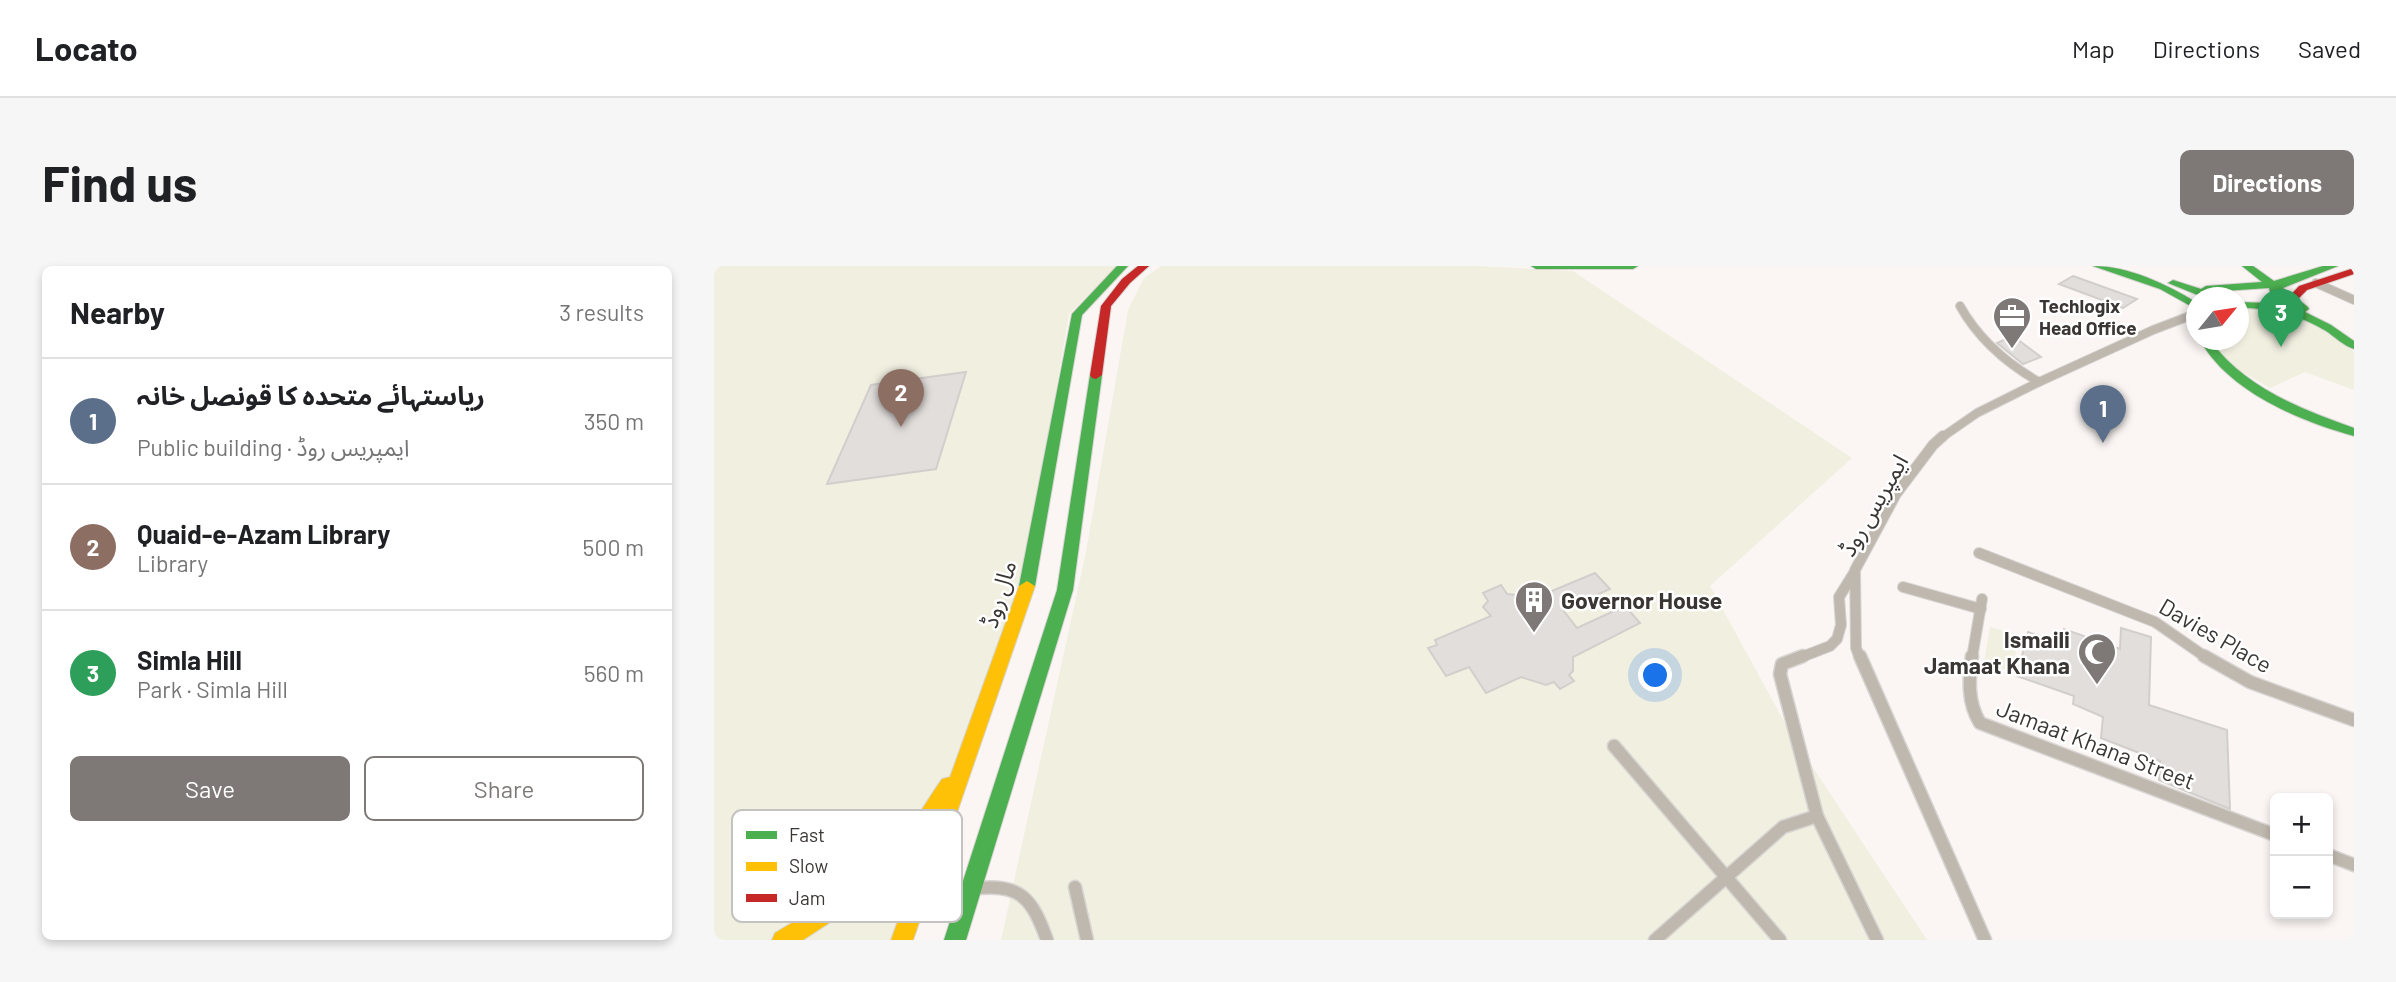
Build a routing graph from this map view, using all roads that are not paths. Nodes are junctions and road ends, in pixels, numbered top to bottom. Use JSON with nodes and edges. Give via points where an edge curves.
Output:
{"nodes":[{"id":1,"x":1123,"y":266,"type":"edge"},
{"id":2,"x":1144,"y":266,"type":"edge"},
{"id":3,"x":1536,"y":266,"type":"edge"},
{"id":4,"x":1633,"y":266,"type":"edge"},
{"id":5,"x":2098,"y":266,"type":"edge"},
{"id":6,"x":2118,"y":266,"type":"edge"},
{"id":7,"x":2333,"y":266,"type":"edge"},
{"id":8,"x":1573,"y":267,"type":"edge"},
{"id":9,"x":2353,"y":272,"type":"edge"},
{"id":10,"x":2262,"y":280,"type":"edge"},
{"id":11,"x":2316,"y":283,"type":"junction"},
{"id":12,"x":2183,"y":286,"type":"junction"},
{"id":13,"x":2186,"y":287,"type":"edge"},
{"id":14,"x":2249,"y":294,"type":"edge"},
{"id":15,"x":2186,"y":300,"type":"edge"},
{"id":16,"x":2291,"y":300,"type":"junction"},
{"id":17,"x":2354,"y":300,"type":"edge"},
{"id":18,"x":2249,"y":305,"type":"edge"},
{"id":19,"x":1960,"y":306,"type":"dead end"},
{"id":20,"x":2311,"y":314,"type":"junction"},
{"id":21,"x":2186,"y":317,"type":"edge"},
{"id":22,"x":2354,"y":346,"type":"edge"},
{"id":23,"x":2208,"y":350,"type":"edge"},
{"id":24,"x":2039,"y":382,"type":"junction"},
{"id":25,"x":2352,"y":439,"type":"edge"},
{"id":26,"x":1979,"y":554,"type":"dead end"},
{"id":27,"x":1855,"y":570,"type":"junction"},
{"id":28,"x":1903,"y":587,"type":"dead end"},
{"id":29,"x":2354,"y":720,"type":"edge"},
{"id":30,"x":1614,"y":746,"type":"dead end"},
{"id":31,"x":960,"y":770,"type":"junction"},
{"id":32,"x":932,"y":810,"type":"edge"},
{"id":33,"x":946,"y":810,"type":"edge"},
{"id":34,"x":1817,"y":816,"type":"junction"},
{"id":35,"x":2270,"y":833,"type":"edge"},
{"id":36,"x":2331,"y":856,"type":"edge"},
{"id":37,"x":2354,"y":865,"type":"edge"},
{"id":38,"x":1727,"y":876,"type":"junction"},
{"id":39,"x":1075,"y":887,"type":"dead end"},
{"id":40,"x":972,"y":889,"type":"junction"},
{"id":41,"x":962,"y":919,"type":"edge"},
{"id":42,"x":815,"y":922,"type":"edge"},
{"id":43,"x":908,"y":922,"type":"edge"},
{"id":44,"x":961,"y":922,"type":"edge"},
{"id":45,"x":783,"y":940,"type":"edge"},
{"id":46,"x":902,"y":940,"type":"edge"},
{"id":47,"x":955,"y":940,"type":"edge"},
{"id":48,"x":1047,"y":940,"type":"edge"},
{"id":49,"x":1087,"y":940,"type":"edge"},
{"id":50,"x":1655,"y":940,"type":"edge"},
{"id":51,"x":1780,"y":940,"type":"edge"},
{"id":52,"x":1877,"y":940,"type":"edge"},
{"id":53,"x":1985,"y":940,"type":"edge"}],
"edges":[{"from":1,"to":31,"type":"main road","name":"مال روڈ","via":[[1077,314],[1029,581]]},
{"from":2,"to":40,"type":"main road","via":[[1106,306],[1065,590]]},
{"from":3,"to":8,"type":"main road"},
{"from":4,"to":8,"type":"main road"},
{"from":5,"to":15,"type":"main road","via":[[2164,287]]},
{"from":6,"to":12,"type":"main road"},
{"from":7,"to":10,"type":"main road"},
{"from":9,"to":11,"type":"main road"},
{"from":10,"to":12,"type":"main road","via":[[2217,290]]},
{"from":10,"to":14,"type":"main road"},
{"from":10,"to":16,"type":"main road"},
{"from":11,"to":16,"type":"main road"},
{"from":11,"to":17,"type":"street"},
{"from":12,"to":13,"type":"main road"},
{"from":16,"to":20,"type":"main road"},
{"from":18,"to":20,"type":"main road"},
{"from":19,"to":24,"type":"street","via":[[1998,356]]},
{"from":20,"to":22,"type":"main road"},
{"from":21,"to":24,"type":"street","name":"ایمپریس روڈ"},
{"from":23,"to":25,"type":"main road","via":[[2231,371]]},
{"from":24,"to":27,"type":"street","name":"ایمپریس روڈ","via":[[1977,413],[1933,445],[1896,494]]},
{"from":26,"to":29,"type":"street","name":"Davies Place","via":[[2155,622],[2250,682]]},
{"from":27,"to":34,"type":"street","via":[[1839,597],[1837,639],[1782,664],[1780,674]]},
{"from":27,"to":53,"type":"street","name":"ایمپریس روڈ","via":[[1856,648]]},
{"from":28,"to":35,"type":"street","name":"Jamaat Khana Street","via":[[1981,604],[1969,671],[1974,716],[1980,723]]},
{"from":30,"to":38,"type":"street"},
{"from":31,"to":32,"type":"main road"},
{"from":31,"to":33,"type":"main road","name":"مال روڈ"},
{"from":34,"to":38,"type":"street","via":[[1783,827]]},
{"from":34,"to":52,"type":"street"},
{"from":36,"to":37,"type":"street"},
{"from":38,"to":50,"type":"street"},
{"from":38,"to":51,"type":"street"},
{"from":39,"to":49,"type":"street"},
{"from":40,"to":41,"type":"main road"},
{"from":40,"to":48,"type":"street","via":[[993,885],[1033,904]]},
{"from":42,"to":45,"type":"main road"},
{"from":43,"to":46,"type":"main road","name":"مال روڈ"},
{"from":44,"to":47,"type":"main road"}]}
